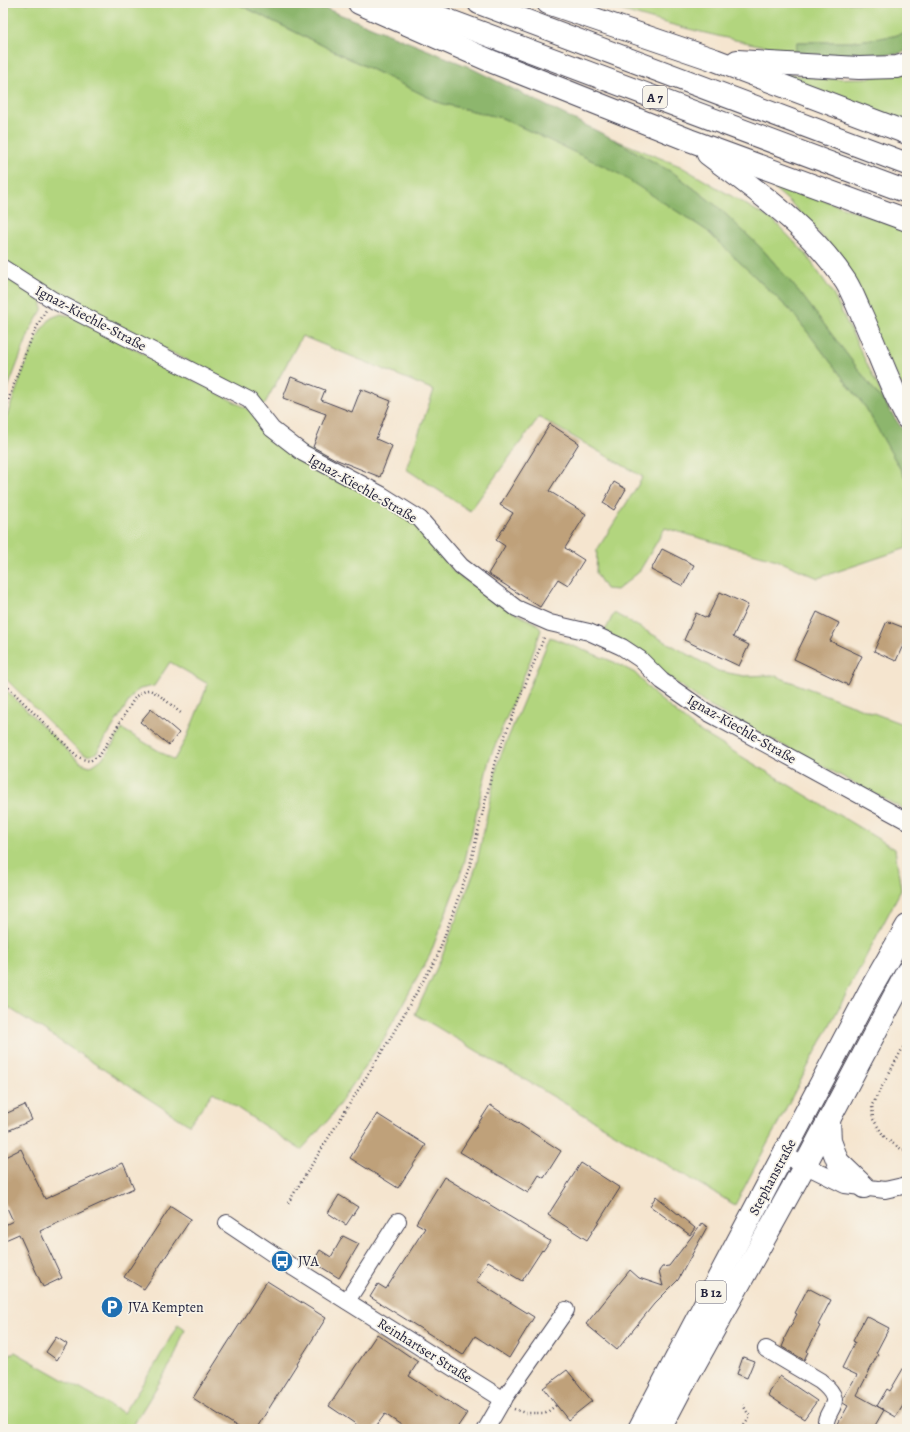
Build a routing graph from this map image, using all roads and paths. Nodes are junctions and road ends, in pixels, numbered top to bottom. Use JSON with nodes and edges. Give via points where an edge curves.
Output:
{"nodes":[{"id":1,"x":359,"y":3,"type":"edge"},
{"id":2,"x":402,"y":3,"type":"edge"},
{"id":3,"x":479,"y":3,"type":"edge"},
{"id":4,"x":548,"y":3,"type":"edge"},
{"id":5,"x":715,"y":60,"type":"junction"},
{"id":6,"x":907,"y":64,"type":"edge"},
{"id":7,"x":907,"y":133,"type":"edge"},
{"id":8,"x":690,"y":140,"type":"junction"},
{"id":9,"x":907,"y":164,"type":"edge"},
{"id":10,"x":907,"y":192,"type":"edge"},
{"id":11,"x":907,"y":220,"type":"edge"},
{"id":12,"x":3,"y":268,"type":"edge"},
{"id":13,"x":53,"y":300,"type":"junction"},
{"id":14,"x":3,"y":415,"type":"edge"},
{"id":15,"x":907,"y":418,"type":"edge"},
{"id":16,"x":550,"y":623,"type":"junction"},
{"id":17,"x":3,"y":682,"type":"edge"},
{"id":18,"x":181,"y":713,"type":"dead end"},
{"id":19,"x":905,"y":820,"type":"edge"},
{"id":20,"x":907,"y":926,"type":"edge"},
{"id":21,"x":907,"y":972,"type":"edge"},
{"id":22,"x":907,"y":1040,"type":"edge"},
{"id":23,"x":828,"y":1120,"type":"junction"},
{"id":24,"x":907,"y":1150,"type":"edge"},
{"id":25,"x":784,"y":1155,"type":"junction"},
{"id":26,"x":805,"y":1164,"type":"junction"},
{"id":27,"x":907,"y":1185,"type":"edge"},
{"id":28,"x":864,"y":1187,"type":"junction"},
{"id":29,"x":288,"y":1203,"type":"dead end"},
{"id":30,"x":398,"y":1221,"type":"dead end"},
{"id":31,"x":227,"y":1223,"type":"dead end"},
{"id":32,"x":347,"y":1301,"type":"junction"},
{"id":33,"x":566,"y":1310,"type":"dead end"},
{"id":34,"x":766,"y":1350,"type":"dead end"},
{"id":35,"x":502,"y":1401,"type":"junction"},
{"id":36,"x":558,"y":1404,"type":"dead end"},
{"id":37,"x":744,"y":1405,"type":"dead end"},
{"id":38,"x":486,"y":1429,"type":"edge"},
{"id":39,"x":639,"y":1429,"type":"edge"},
{"id":40,"x":660,"y":1429,"type":"edge"},
{"id":41,"x":743,"y":1429,"type":"edge"},
{"id":42,"x":826,"y":1429,"type":"edge"}],
"edges":[{"from":1,"to":8,"type":"main road","via":[[493,62]]},
{"from":2,"to":10,"type":"main road","number":"A 7"},
{"from":3,"to":9,"type":"main road","number":"A 7"},
{"from":4,"to":5,"type":"main road"},
{"from":5,"to":6,"type":"main road","via":[[858,68],[897,67]]},
{"from":5,"to":7,"type":"main road"},
{"from":8,"to":11,"type":"main road"},
{"from":8,"to":15,"type":"main road","via":[[782,211],[819,246],[846,283],[895,397]]},
{"from":12,"to":13,"type":"street","name":"Ignaz-Kiechle-Straße"},
{"from":13,"to":14,"type":"path","via":[[24,356]]},
{"from":13,"to":16,"type":"street","name":"Ignaz-Kiechle-Straße","via":[[249,400],[272,429],[303,453],[382,495],[420,519],[461,566],[516,608]]},
{"from":16,"to":19,"type":"street","name":"Ignaz-Kiechle-Straße","via":[[589,632],[622,647],[640,659],[662,681],[706,711]]},
{"from":16,"to":29,"type":"path","via":[[495,761],[470,865],[437,957],[388,1042]]},
{"from":17,"to":18,"type":"path","via":[[76,754],[90,761],[100,756],[136,696],[149,690],[155,692]]},
{"from":20,"to":25,"type":"main road","name":"Stephanstraße","number":"B 12","via":[[869,992]]},
{"from":21,"to":23,"type":"main road","name":"Stephanstraße","number":"B 12"},
{"from":22,"to":24,"type":"path","via":[[872,1105],[873,1120],[885,1138]]},
{"from":23,"to":26,"type":"main road","name":"Stephanstraße","number":"B 12"},
{"from":23,"to":28,"type":"main road","via":[[830,1141],[838,1162]]},
{"from":25,"to":26,"type":"street"},
{"from":25,"to":39,"type":"main road","name":"Stephanstraße","number":"B 12"},
{"from":26,"to":28,"type":"street","via":[[845,1185]]},
{"from":26,"to":40,"type":"main road","name":"Stephanstraße","number":"B 12"},
{"from":27,"to":28,"type":"street","via":[[885,1190]]},
{"from":30,"to":32,"type":"street"},
{"from":31,"to":32,"type":"street","name":"Reinhartser Straße"},
{"from":32,"to":35,"type":"street","name":"Reinhartser Straße"},
{"from":33,"to":35,"type":"street"},
{"from":34,"to":42,"type":"street","via":[[827,1387],[833,1395],[834,1406],[825,1424]]},
{"from":35,"to":36,"type":"path","via":[[525,1413],[546,1413]]},
{"from":35,"to":38,"type":"street"},
{"from":37,"to":41,"type":"path","via":[[750,1417]]}]}
